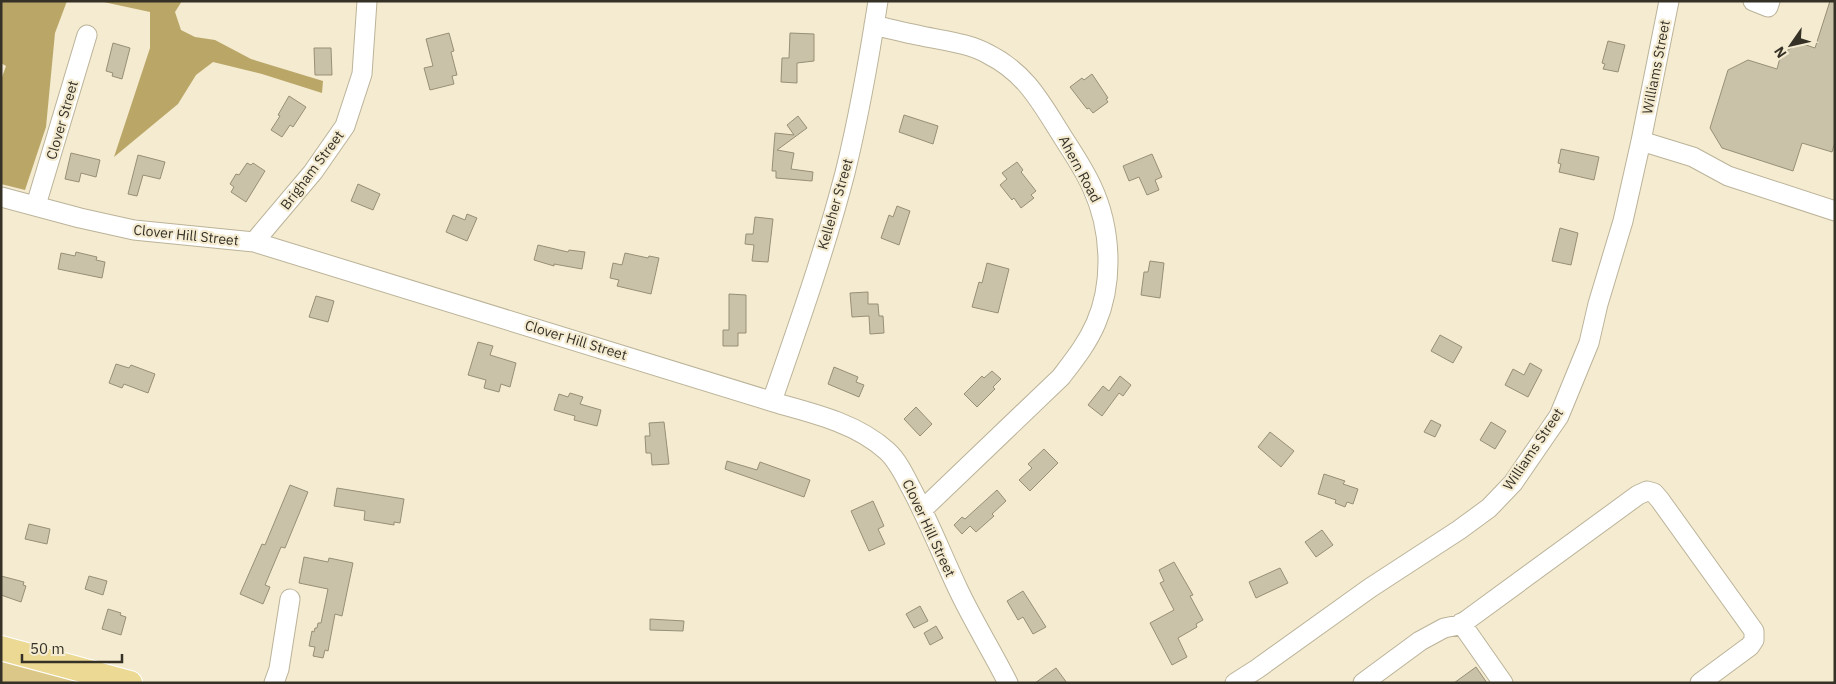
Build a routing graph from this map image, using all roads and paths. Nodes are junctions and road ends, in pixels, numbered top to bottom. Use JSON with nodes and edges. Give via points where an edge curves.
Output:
{"nodes":[{"id":1,"x":367,"y":1,"type":"edge"},
{"id":2,"x":878,"y":1,"type":"edge"},
{"id":3,"x":1669,"y":1,"type":"edge"},
{"id":4,"x":1753,"y":1,"type":"edge"},
{"id":5,"x":1770,"y":1,"type":"edge"},
{"id":6,"x":874,"y":25,"type":"junction"},
{"id":7,"x":87,"y":35,"type":"dead end"},
{"id":8,"x":1641,"y":141,"type":"junction"},
{"id":9,"x":1,"y":198,"type":"edge"},
{"id":10,"x":36,"y":205,"type":"junction"},
{"id":11,"x":1835,"y":211,"type":"edge"},
{"id":12,"x":254,"y":242,"type":"junction"},
{"id":13,"x":772,"y":401,"type":"junction"},
{"id":14,"x":922,"y":510,"type":"junction"},
{"id":15,"x":290,"y":599,"type":"dead end"},
{"id":16,"x":1462,"y":623,"type":"junction"},
{"id":17,"x":1,"y":648,"type":"edge"},
{"id":18,"x":130,"y":683,"type":"edge"},
{"id":19,"x":274,"y":683,"type":"edge"},
{"id":20,"x":1008,"y":683,"type":"edge"},
{"id":21,"x":1235,"y":683,"type":"edge"},
{"id":22,"x":1363,"y":683,"type":"edge"},
{"id":23,"x":1503,"y":683,"type":"edge"},
{"id":24,"x":1700,"y":683,"type":"edge"}],
"edges":[{"from":1,"to":12,"type":"street","name":"Brigham Street","via":[[362,74],[345,126],[314,172]]},
{"from":2,"to":6,"type":"street","name":"Kelleher Street"},
{"from":3,"to":8,"type":"street","name":"Williams Street"},
{"from":4,"to":5,"type":"street","via":[[1768,7]]},
{"from":6,"to":13,"type":"street","name":"Kelleher Street","via":[[845,173]]},
{"from":6,"to":14,"type":"street","name":"Ahern Road","via":[[980,50],[1010,68],[1028,84],[1092,186],[1103,216],[1107,241],[1104,298],[1096,323],[1080,353],[1061,378]]},
{"from":7,"to":10,"type":"street","name":"Clover Street"},
{"from":8,"to":11,"type":"street","via":[[1693,157],[1728,176]]},
{"from":8,"to":21,"type":"street","name":"Williams Street","via":[[1623,221],[1589,342],[1559,416],[1513,483],[1489,508],[1459,530]]},
{"from":9,"to":10,"type":"street","name":"Clover Hill Street"},
{"from":10,"to":12,"type":"street","name":"Clover Hill Street","via":[[134,230]]},
{"from":12,"to":13,"type":"street","name":"Clover Hill Street"},
{"from":13,"to":14,"type":"street","name":"Clover Hill Street","via":[[833,419],[879,445],[896,462]]},
{"from":14,"to":20,"type":"street","name":"Clover Hill Street","via":[[966,607]]},
{"from":15,"to":19,"type":"street"},
{"from":16,"to":22,"type":"street","via":[[1420,641]]},
{"from":16,"to":23,"type":"street"},
{"from":16,"to":24,"type":"street","via":[[1647,491],[1660,500],[1754,631],[1750,646]]},
{"from":17,"to":18,"type":"main road"}]}
